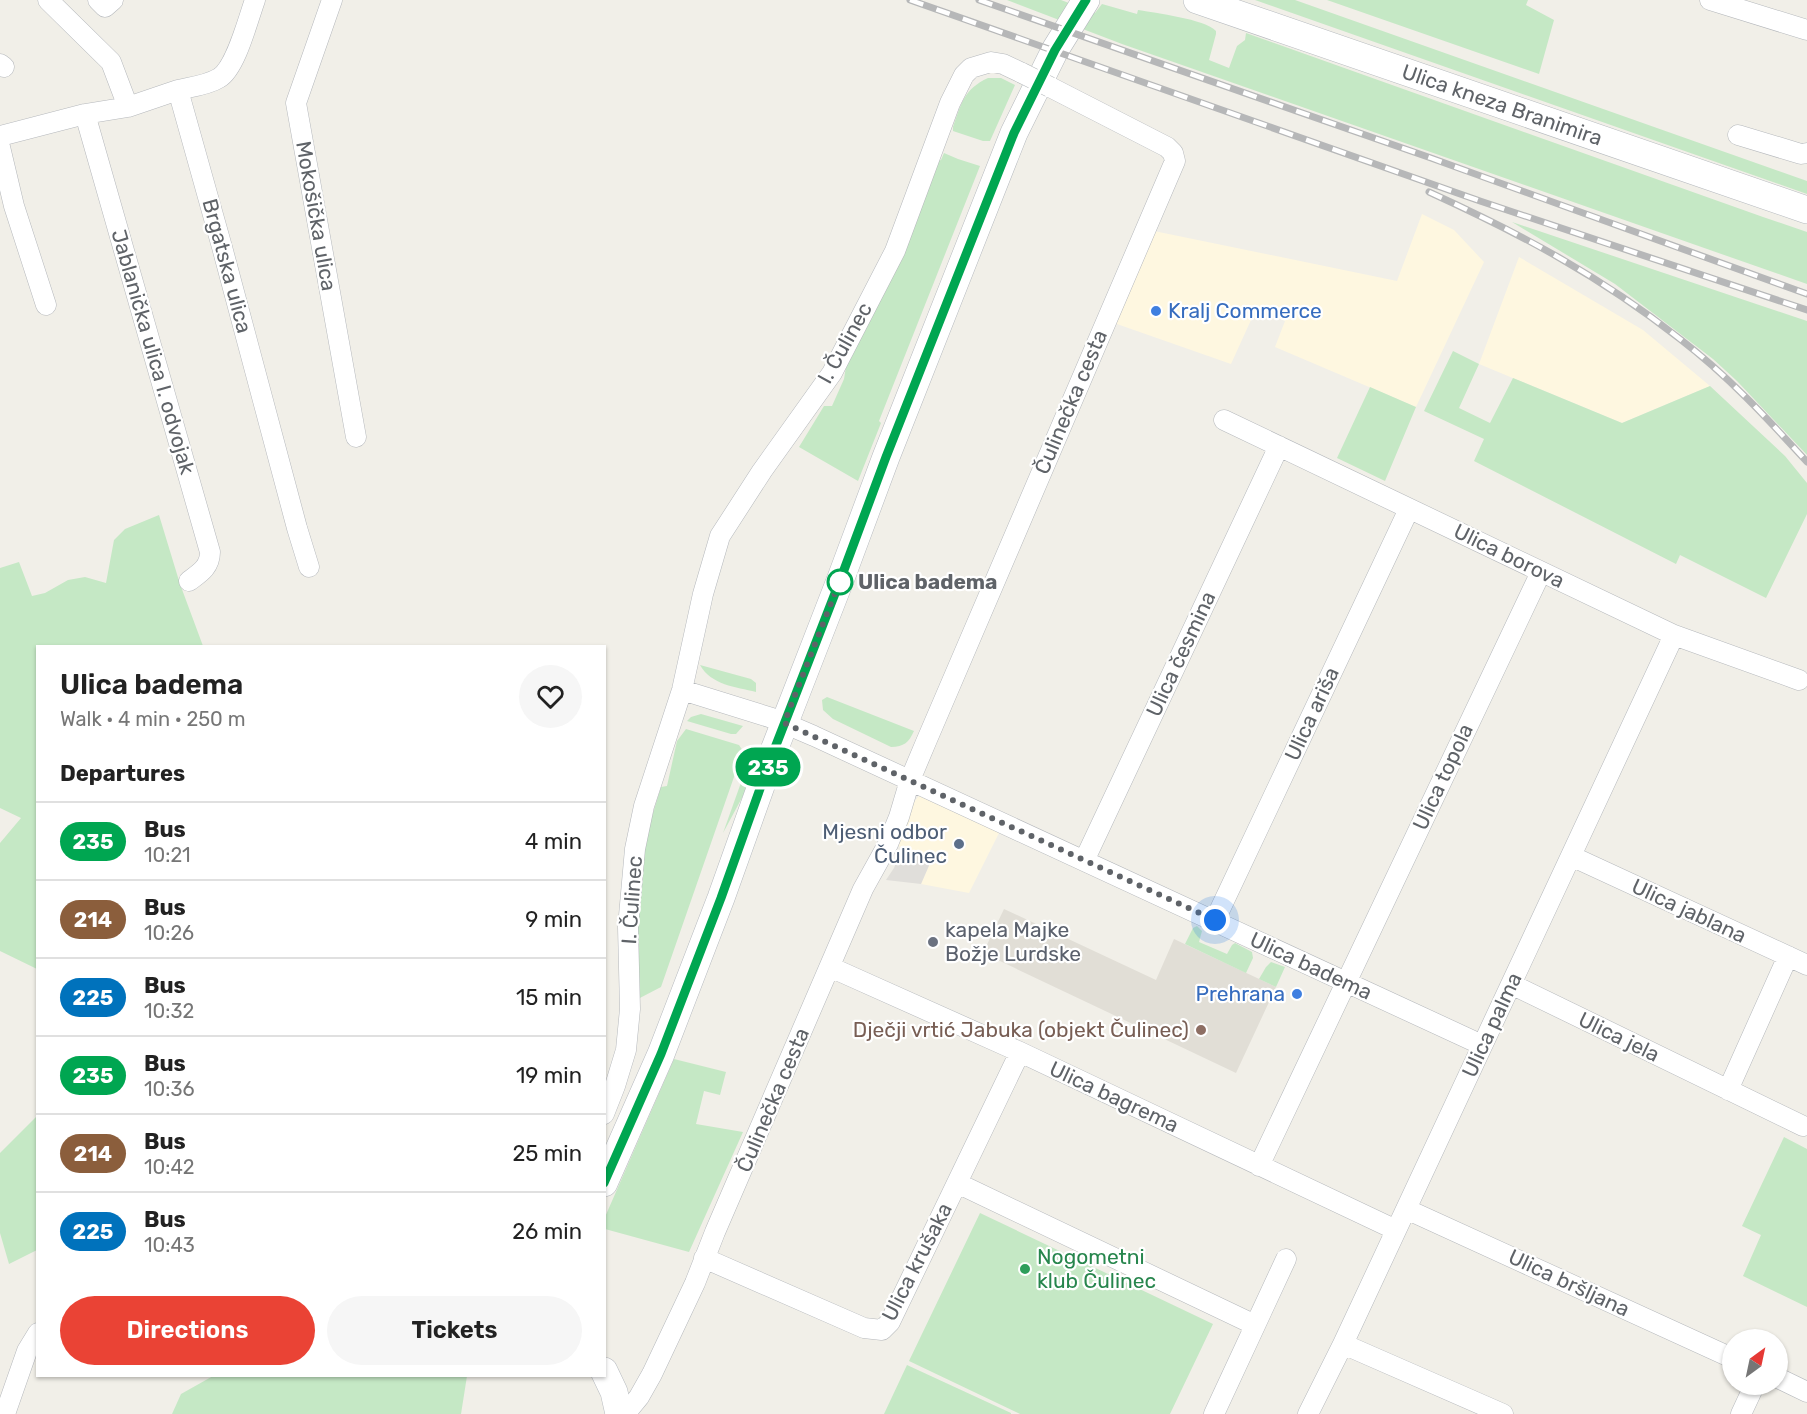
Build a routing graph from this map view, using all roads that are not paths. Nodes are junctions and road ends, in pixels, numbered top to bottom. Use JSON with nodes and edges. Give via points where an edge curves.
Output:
{"nodes":[{"id":1,"x":48,"y":0,"type":"edge"},
{"id":2,"x":98,"y":0,"type":"edge"},
{"id":3,"x":113,"y":0,"type":"edge"},
{"id":4,"x":255,"y":0,"type":"edge"},
{"id":5,"x":332,"y":0,"type":"edge"},
{"id":6,"x":1086,"y":0,"type":"edge"},
{"id":7,"x":1197,"y":0,"type":"edge"},
{"id":8,"x":1710,"y":0,"type":"edge"},
{"id":9,"x":1807,"y":30,"type":"edge"},
{"id":10,"x":1050,"y":87,"type":"joint"},
{"id":11,"x":178,"y":90,"type":"junction"},
{"id":12,"x":128,"y":107,"type":"junction"},
{"id":13,"x":85,"y":114,"type":"junction"},
{"id":14,"x":1738,"y":135,"type":"dead end"},
{"id":15,"x":0,"y":136,"type":"edge"},
{"id":16,"x":0,"y":147,"type":"edge"},
{"id":17,"x":1807,"y":153,"type":"edge"},
{"id":18,"x":1807,"y":210,"type":"edge"},
{"id":19,"x":46,"y":305,"type":"dead end"},
{"id":20,"x":1224,"y":420,"type":"dead end"},
{"id":21,"x":356,"y":436,"type":"dead end"},
{"id":22,"x":1279,"y":446,"type":"junction"},
{"id":23,"x":1409,"y":509,"type":"junction"},
{"id":24,"x":309,"y":567,"type":"dead end"},
{"id":25,"x":1541,"y":572,"type":"junction"},
{"id":26,"x":189,"y":581,"type":"dead end"},
{"id":27,"x":1674,"y":635,"type":"junction"},
{"id":28,"x":1799,"y":680,"type":"dead end"},
{"id":29,"x":682,"y":690,"type":"junction"},
{"id":30,"x":784,"y":723,"type":"junction"},
{"id":31,"x":910,"y":780,"type":"junction"},
{"id":32,"x":1571,"y":856,"type":"junction"},
{"id":33,"x":1084,"y":861,"type":"junction"},
{"id":34,"x":1215,"y":920,"type":"junction"},
{"id":35,"x":1788,"y":956,"type":"junction"},
{"id":36,"x":1807,"y":965,"type":"edge"},
{"id":37,"x":830,"y":967,"type":"junction"},
{"id":38,"x":1346,"y":983,"type":"junction"},
{"id":39,"x":1511,"y":984,"type":"junction"},
{"id":40,"x":1482,"y":1046,"type":"junction"},
{"id":41,"x":1020,"y":1052,"type":"junction"},
{"id":42,"x":1728,"y":1090,"type":"junction"},
{"id":43,"x":606,"y":1109,"type":"edge"},
{"id":44,"x":1803,"y":1126,"type":"dead end"},
{"id":45,"x":1259,"y":1166,"type":"junction"},
{"id":46,"x":606,"y":1178,"type":"edge"},
{"id":47,"x":957,"y":1183,"type":"junction"},
{"id":48,"x":1406,"y":1209,"type":"junction"},
{"id":49,"x":1396,"y":1230,"type":"junction"},
{"id":50,"x":705,"y":1258,"type":"junction"},
{"id":51,"x":1286,"y":1259,"type":"dead end"},
{"id":52,"x":1255,"y":1325,"type":"junction"},
{"id":53,"x":36,"y":1336,"type":"edge"},
{"id":54,"x":1343,"y":1344,"type":"junction"},
{"id":55,"x":1722,"y":1353,"type":"edge"},
{"id":56,"x":606,"y":1375,"type":"edge"},
{"id":57,"x":1788,"y":1383,"type":"edge"},
{"id":58,"x":1807,"y":1392,"type":"edge"},
{"id":59,"x":1750,"y":1395,"type":"edge"},
{"id":60,"x":5,"y":1414,"type":"edge"},
{"id":61,"x":619,"y":1414,"type":"edge"},
{"id":62,"x":625,"y":1414,"type":"edge"},
{"id":63,"x":1214,"y":1414,"type":"edge"},
{"id":64,"x":1308,"y":1414,"type":"edge"},
{"id":65,"x":1503,"y":1414,"type":"edge"},
{"id":66,"x":1741,"y":1414,"type":"edge"}],
"edges":[{"from":1,"to":12,"type":"street","via":[[111,62]]},
{"from":2,"to":3,"type":"street","via":[[105,8]]},
{"from":4,"to":11,"type":"street","via":[[225,74],[217,80]]},
{"from":5,"to":21,"type":"street","name":"Mokošička ulica","via":[[296,103]]},
{"from":6,"to":30,"type":"street","via":[[1055,50],[1014,133]]},
{"from":7,"to":18,"type":"street","name":"Ulica kneza Branimira"},
{"from":8,"to":9,"type":"street"},
{"from":10,"to":29,"type":"street","name":"I. Čulinec","bridge":true,"via":[[1004,64],[991,62],[971,68],[958,84],[895,250],[832,373],[720,536]]},
{"from":10,"to":31,"type":"street","name":"Čulinečka cesta","via":[[1167,147],[1175,161]]},
{"from":11,"to":12,"type":"street"},
{"from":11,"to":24,"type":"street","name":"Brgatska ulica"},
{"from":12,"to":13,"type":"street"},
{"from":13,"to":15,"type":"street"},
{"from":13,"to":26,"type":"street","name":"Jablanička ulica I. odvojak","via":[[210,552],[206,568]]},
{"from":14,"to":17,"type":"street"},
{"from":16,"to":19,"type":"street","via":[[14,206]]},
{"from":20,"to":22,"type":"street","name":"Ulica borova"},
{"from":22,"to":23,"type":"street","name":"Ulica borova"},
{"from":22,"to":33,"type":"street","name":"Ulica česmina"},
{"from":23,"to":25,"type":"street","name":"Ulica borova"},
{"from":23,"to":34,"type":"street","name":"Ulica ariša"},
{"from":25,"to":27,"type":"street","name":"Ulica borova"},
{"from":25,"to":38,"type":"street","name":"Ulica topola"},
{"from":27,"to":28,"type":"street","name":"Ulica borova"},
{"from":27,"to":32,"type":"street","name":"Ulica palma"},
{"from":29,"to":30,"type":"street"},
{"from":29,"to":43,"type":"street","name":"I. Čulinec","via":[[644,806],[635,849],[628,927],[630,1009],[626,1050]]},
{"from":30,"to":31,"type":"street"},
{"from":30,"to":46,"type":"street","via":[[661,1054]]},
{"from":31,"to":33,"type":"street","name":"Ulica badema"},
{"from":31,"to":37,"type":"street","name":"Čulinečka cesta","via":[[888,844],[863,889]]},
{"from":32,"to":35,"type":"street","name":"Ulica jablana"},
{"from":32,"to":39,"type":"street","name":"Ulica palma"},
{"from":33,"to":34,"type":"street","name":"Ulica badema"},
{"from":34,"to":38,"type":"street","name":"Ulica badema"},
{"from":35,"to":36,"type":"street","name":"Ulica jablana"},
{"from":35,"to":42,"type":"street"},
{"from":37,"to":41,"type":"street","name":"Ulica bagrema"},
{"from":37,"to":50,"type":"street","name":"Čulinečka cesta"},
{"from":38,"to":40,"type":"street","name":"Ulica badema"},
{"from":38,"to":45,"type":"street","name":"Ulica topola"},
{"from":39,"to":40,"type":"street","name":"Ulica palma"},
{"from":39,"to":42,"type":"street","name":"Ulica jela"},
{"from":40,"to":48,"type":"street","name":"Ulica palma"},
{"from":41,"to":45,"type":"street","name":"Ulica bagrema"},
{"from":41,"to":47,"type":"street","name":"Ulica krušaka"},
{"from":42,"to":44,"type":"street","name":"Ulica jela"},
{"from":45,"to":49,"type":"street","name":"Ulica bagrema"},
{"from":47,"to":50,"type":"street","name":"Ulica krušaka","via":[[890,1322],[882,1330],[864,1328]]},
{"from":47,"to":52,"type":"street"},
{"from":48,"to":49,"type":"street","name":"Ulica palma"},
{"from":48,"to":55,"type":"street","name":"Ulica bršljana"},
{"from":49,"to":54,"type":"street","name":"Ulica palma"},
{"from":50,"to":62,"type":"street","name":"Čulinečka cesta","via":[[651,1374]]},
{"from":51,"to":52,"type":"street"},
{"from":52,"to":63,"type":"street"},
{"from":53,"to":60,"type":"street"},
{"from":54,"to":64,"type":"street","name":"Ulica palma"},
{"from":54,"to":65,"type":"street"},
{"from":56,"to":61,"type":"street"},
{"from":57,"to":58,"type":"street"},
{"from":59,"to":66,"type":"street"}]}
